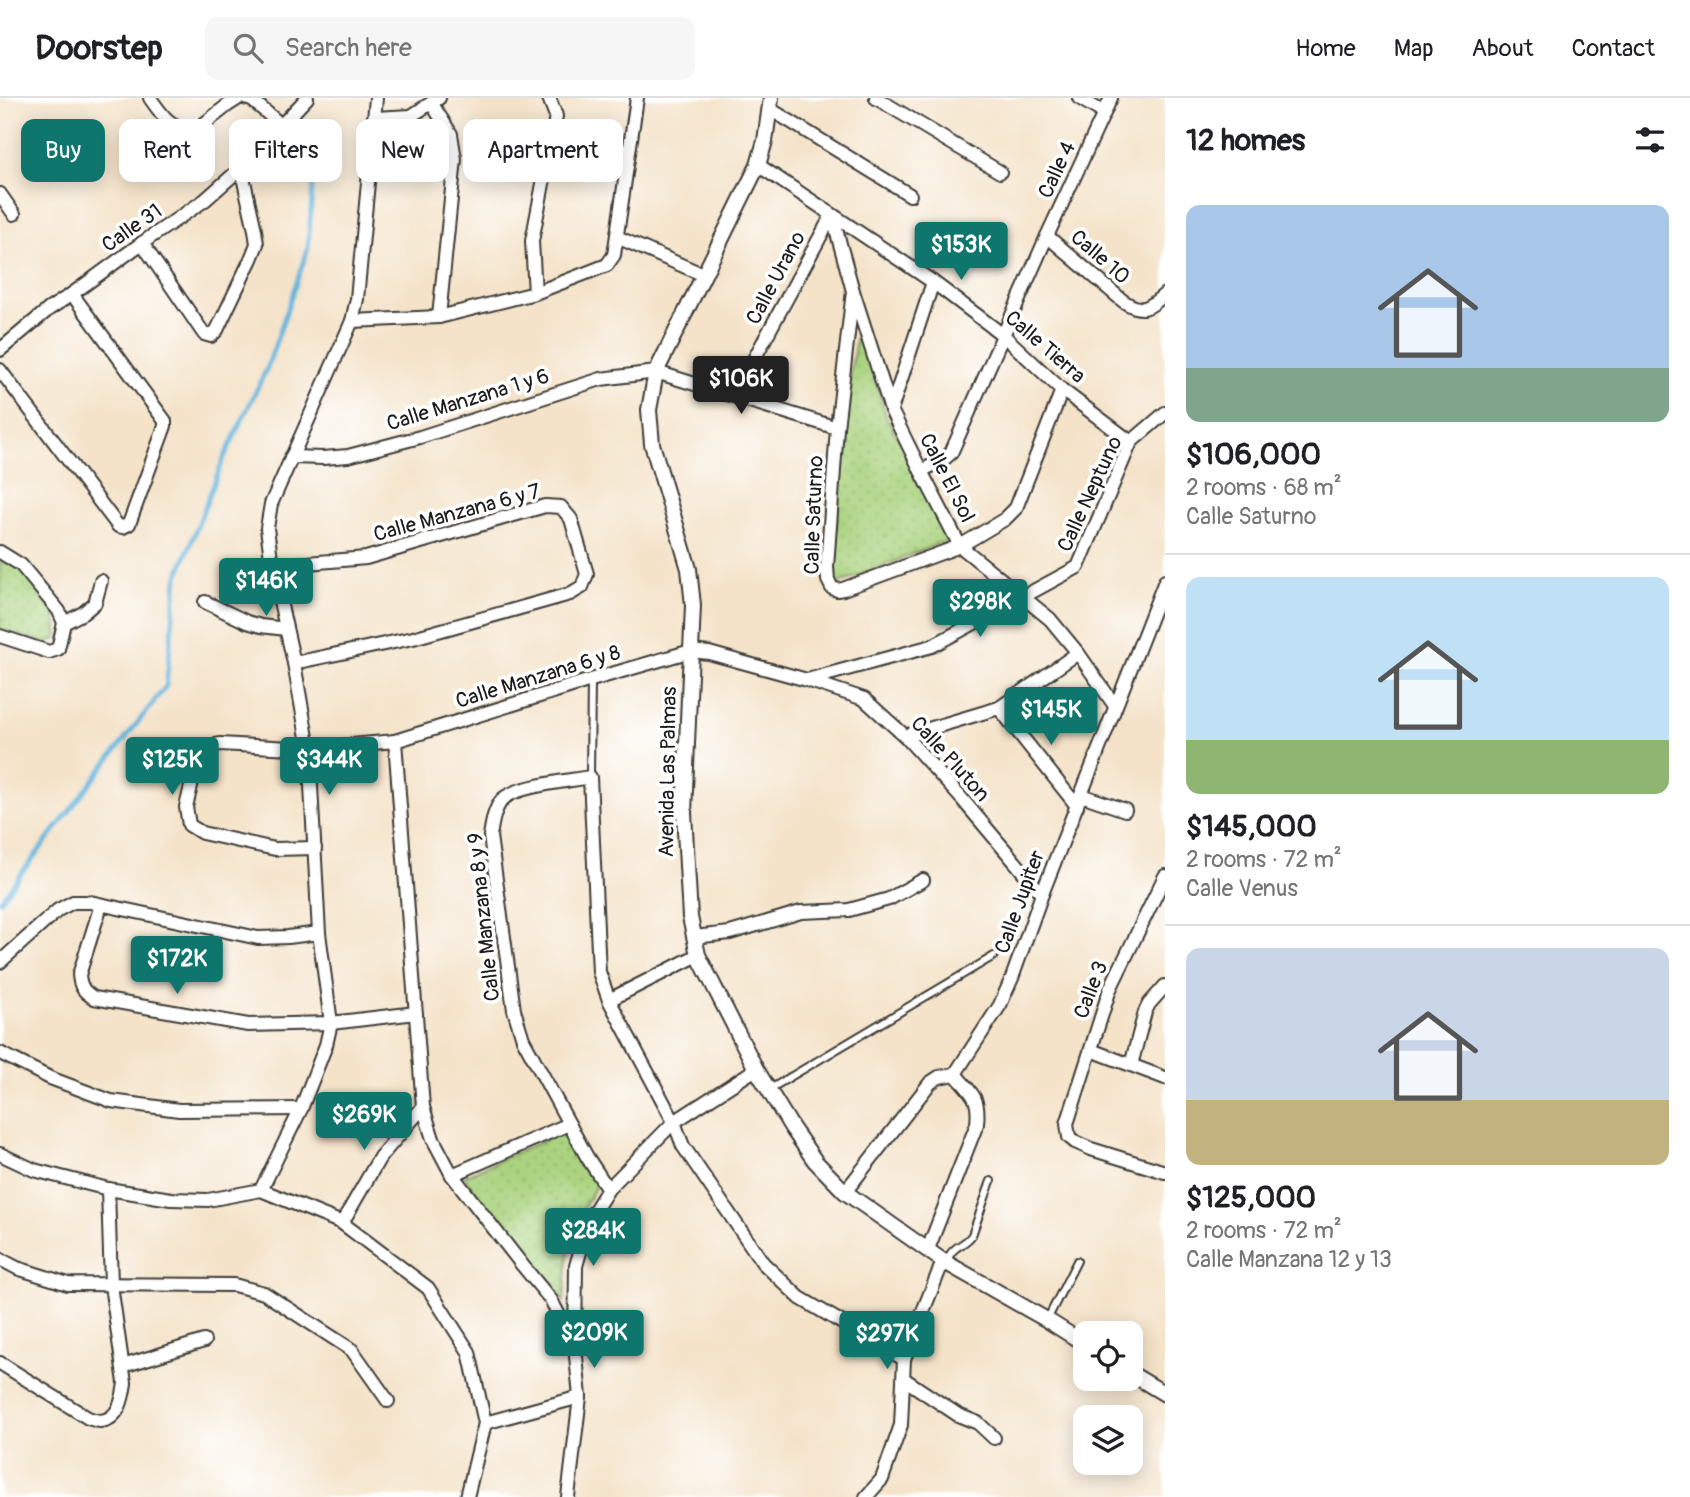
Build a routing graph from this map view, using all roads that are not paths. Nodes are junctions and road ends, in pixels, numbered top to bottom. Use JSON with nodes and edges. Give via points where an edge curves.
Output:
{"nodes":[{"id":1,"x":150,"y":98,"type":"edge"},
{"id":2,"x":242,"y":98,"type":"edge"},
{"id":3,"x":307,"y":98,"type":"edge"},
{"id":4,"x":376,"y":98,"type":"edge"},
{"id":5,"x":549,"y":98,"type":"edge"},
{"id":6,"x":637,"y":98,"type":"edge"},
{"id":7,"x":876,"y":98,"type":"edge"},
{"id":8,"x":1079,"y":98,"type":"edge"},
{"id":9,"x":1111,"y":98,"type":"edge"},
{"id":10,"x":435,"y":101,"type":"edge"},
{"id":11,"x":770,"y":103,"type":"edge"},
{"id":12,"x":1104,"y":113,"type":"junction"},
{"id":13,"x":375,"y":118,"type":"junction"},
{"id":14,"x":274,"y":119,"type":"edge"},
{"id":15,"x":287,"y":119,"type":"edge"},
{"id":16,"x":758,"y":165,"type":"junction"},
{"id":17,"x":1000,"y":172,"type":"dead end"},
{"id":18,"x":229,"y":179,"type":"edge"},
{"id":19,"x":244,"y":182,"type":"edge"},
{"id":20,"x":0,"y":194,"type":"edge"},
{"id":21,"x":910,"y":195,"type":"dead end"},
{"id":22,"x":14,"y":214,"type":"dead end"},
{"id":23,"x":832,"y":215,"type":"junction"},
{"id":24,"x":1047,"y":236,"type":"junction"},
{"id":25,"x":617,"y":237,"type":"junction"},
{"id":26,"x":142,"y":243,"type":"junction"},
{"id":27,"x":704,"y":275,"type":"junction"},
{"id":28,"x":933,"y":282,"type":"junction"},
{"id":29,"x":853,"y":291,"type":"junction"},
{"id":30,"x":536,"y":293,"type":"junction"},
{"id":31,"x":1165,"y":294,"type":"edge"},
{"id":32,"x":72,"y":295,"type":"junction"},
{"id":33,"x":439,"y":317,"type":"junction"},
{"id":34,"x":352,"y":321,"type":"junction"},
{"id":35,"x":1003,"y":335,"type":"junction"},
{"id":36,"x":0,"y":350,"type":"edge"},
{"id":37,"x":0,"y":370,"type":"edge"},
{"id":38,"x":656,"y":372,"type":"junction"},
{"id":39,"x":1062,"y":390,"type":"junction"},
{"id":40,"x":734,"y":396,"type":"junction"},
{"id":41,"x":891,"y":410,"type":"junction"},
{"id":42,"x":1165,"y":413,"type":"edge"},
{"id":43,"x":837,"y":428,"type":"junction"},
{"id":44,"x":1131,"y":442,"type":"junction"},
{"id":45,"x":291,"y":457,"type":"junction"},
{"id":46,"x":921,"y":471,"type":"junction"},
{"id":47,"x":960,"y":546,"type":"junction"},
{"id":48,"x":0,"y":552,"type":"edge"},
{"id":49,"x":272,"y":566,"type":"junction"},
{"id":50,"x":101,"y":580,"type":"dead end"},
{"id":51,"x":1165,"y":581,"type":"edge"},
{"id":52,"x":1022,"y":597,"type":"junction"},
{"id":53,"x":205,"y":602,"type":"dead end"},
{"id":54,"x":64,"y":623,"type":"junction"},
{"id":55,"x":286,"y":629,"type":"junction"},
{"id":56,"x":0,"y":636,"type":"edge"},
{"id":57,"x":691,"y":651,"type":"junction"},
{"id":58,"x":1078,"y":653,"type":"junction"},
{"id":59,"x":293,"y":663,"type":"junction"},
{"id":60,"x":592,"y":680,"type":"junction"},
{"id":61,"x":807,"y":680,"type":"junction"},
{"id":62,"x":1115,"y":706,"type":"junction"},
{"id":63,"x":999,"y":708,"type":"junction"},
{"id":64,"x":905,"y":736,"type":"junction"},
{"id":65,"x":396,"y":741,"type":"junction"},
{"id":66,"x":309,"y":748,"type":"junction"},
{"id":67,"x":590,"y":778,"type":"junction"},
{"id":68,"x":1079,"y":801,"type":"junction"},
{"id":69,"x":1125,"y":810,"type":"dead end"},
{"id":70,"x":315,"y":848,"type":"junction"},
{"id":71,"x":1165,"y":876,"type":"edge"},
{"id":72,"x":923,"y":880,"type":"dead end"},
{"id":73,"x":1042,"y":894,"type":"junction"},
{"id":74,"x":95,"y":904,"type":"junction"},
{"id":75,"x":319,"y":933,"type":"junction"},
{"id":76,"x":695,"y":937,"type":"junction"},
{"id":77,"x":698,"y":955,"type":"junction"},
{"id":78,"x":994,"y":956,"type":"dead end"},
{"id":79,"x":0,"y":962,"type":"edge"},
{"id":80,"x":1165,"y":986,"type":"edge"},
{"id":81,"x":609,"y":1000,"type":"junction"},
{"id":82,"x":416,"y":1013,"type":"junction"},
{"id":83,"x":331,"y":1023,"type":"junction"},
{"id":84,"x":1091,"y":1050,"type":"junction"},
{"id":85,"x":0,"y":1053,"type":"edge"},
{"id":86,"x":1131,"y":1065,"type":"junction"},
{"id":87,"x":756,"y":1069,"type":"junction"},
{"id":88,"x":956,"y":1074,"type":"junction"},
{"id":89,"x":1165,"y":1078,"type":"edge"},
{"id":90,"x":769,"y":1090,"type":"junction"},
{"id":91,"x":424,"y":1107,"type":"junction"},
{"id":92,"x":301,"y":1109,"type":"junction"},
{"id":93,"x":674,"y":1122,"type":"junction"},
{"id":94,"x":569,"y":1124,"type":"junction"},
{"id":95,"x":0,"y":1154,"type":"edge"},
{"id":96,"x":1165,"y":1172,"type":"edge"},
{"id":97,"x":452,"y":1175,"type":"junction"},
{"id":98,"x":991,"y":1181,"type":"dead end"},
{"id":99,"x":608,"y":1188,"type":"junction"},
{"id":100,"x":108,"y":1189,"type":"junction"},
{"id":101,"x":261,"y":1190,"type":"junction"},
{"id":102,"x":845,"y":1192,"type":"junction"},
{"id":103,"x":342,"y":1223,"type":"junction"},
{"id":104,"x":928,"y":1249,"type":"junction"},
{"id":105,"x":0,"y":1259,"type":"edge"},
{"id":106,"x":1077,"y":1261,"type":"dead end"},
{"id":107,"x":945,"y":1262,"type":"junction"},
{"id":108,"x":111,"y":1285,"type":"junction"},
{"id":109,"x":1047,"y":1320,"type":"junction"},
{"id":110,"x":1073,"y":1336,"type":"edge"},
{"id":111,"x":204,"y":1341,"type":"dead end"},
{"id":112,"x":575,"y":1346,"type":"junction"},
{"id":113,"x":904,"y":1359,"type":"junction"},
{"id":114,"x":0,"y":1363,"type":"edge"},
{"id":115,"x":123,"y":1366,"type":"junction"},
{"id":116,"x":904,"y":1379,"type":"junction"},
{"id":117,"x":1143,"y":1381,"type":"edge"},
{"id":118,"x":1165,"y":1394,"type":"edge"},
{"id":119,"x":579,"y":1397,"type":"junction"},
{"id":120,"x":388,"y":1401,"type":"dead end"},
{"id":121,"x":485,"y":1423,"type":"junction"},
{"id":122,"x":994,"y":1438,"type":"dead end"},
{"id":123,"x":467,"y":1497,"type":"edge"},
{"id":124,"x":568,"y":1497,"type":"edge"},
{"id":125,"x":866,"y":1497,"type":"edge"}],
"edges":[{"from":1,"to":2,"type":"street","via":[[165,120],[195,131]]},
{"from":2,"to":14,"type":"street","via":[[252,100]]},
{"from":3,"to":15,"type":"street","name":"Calle 31"},
{"from":4,"to":13,"type":"street"},
{"from":5,"to":30,"type":"street","via":[[556,116],[532,241]]},
{"from":6,"to":25,"type":"street"},
{"from":7,"to":17,"type":"street"},
{"from":8,"to":12,"type":"street"},
{"from":9,"to":12,"type":"street","name":"Calle 4"},
{"from":10,"to":13,"type":"street","via":[[411,116]]},
{"from":10,"to":33,"type":"street","via":[[451,134],[454,159]]},
{"from":11,"to":16,"type":"street","name":"Avenida Las Palmas"},
{"from":11,"to":21,"type":"street"},
{"from":12,"to":24,"type":"street","name":"Calle 4"},
{"from":13,"to":34,"type":"street"},
{"from":16,"to":23,"type":"street","name":"Calle Tierra"},
{"from":16,"to":27,"type":"street","name":"Avenida Las Palmas"},
{"from":18,"to":26,"type":"street","name":"Calle 31"},
{"from":19,"to":26,"type":"street","via":[[257,244],[211,336],[204,334]]},
{"from":20,"to":22,"type":"street"},
{"from":23,"to":28,"type":"street","name":"Calle Tierra"},
{"from":23,"to":29,"type":"street","name":"Calle El Sol"},
{"from":23,"to":40,"type":"street","name":"Calle Urano"},
{"from":24,"to":31,"type":"street","name":"Calle 10","via":[[1133,307],[1147,308]]},
{"from":24,"to":35,"type":"street","name":"Calle 4"},
{"from":25,"to":27,"type":"street"},
{"from":25,"to":30,"type":"street","via":[[607,265]]},
{"from":26,"to":32,"type":"street","name":"Calle 31"},
{"from":27,"to":38,"type":"street","name":"Avenida Las Palmas"},
{"from":28,"to":35,"type":"street","name":"Calle Tierra"},
{"from":28,"to":41,"type":"street"},
{"from":29,"to":41,"type":"street","name":"Calle El Sol"},
{"from":29,"to":43,"type":"street"},
{"from":30,"to":33,"type":"street"},
{"from":32,"to":36,"type":"street","name":"Calle 31"},
{"from":32,"to":37,"type":"street","via":[[164,419],[129,524],[118,526]]},
{"from":33,"to":34,"type":"street"},
{"from":34,"to":45,"type":"street"},
{"from":35,"to":39,"type":"street","name":"Calle Tierra"},
{"from":35,"to":46,"type":"street","name":"Calle 4","via":[[951,453]]},
{"from":38,"to":40,"type":"street","name":"Calle Saturno"},
{"from":38,"to":45,"type":"street","name":"Calle Manzana 1 y 6","via":[[601,379],[348,456]]},
{"from":38,"to":57,"type":"street","name":"Avenida Las Palmas","via":[[649,410],[652,444],[689,569]]},
{"from":39,"to":44,"type":"street","name":"Calle Tierra"},
{"from":39,"to":47,"type":"street","name":"Calle Saturno","via":[[1016,509]]},
{"from":40,"to":43,"type":"street","name":"Calle Saturno"},
{"from":41,"to":46,"type":"street","name":"Calle El Sol"},
{"from":42,"to":44,"type":"street","name":"Calle Neptuno"},
{"from":43,"to":47,"type":"street","name":"Calle Saturno","via":[[827,567],[832,588],[843,589]]},
{"from":44,"to":52,"type":"street","name":"Calle Neptuno","via":[[1078,567]]},
{"from":45,"to":49,"type":"street","via":[[271,504],[267,528]]},
{"from":46,"to":47,"type":"street","name":"Calle El Sol"},
{"from":47,"to":52,"type":"street","name":"Calle El Sol"},
{"from":48,"to":54,"type":"street","via":[[21,565]]},
{"from":49,"to":55,"type":"street"},
{"from":49,"to":59,"type":"street","name":"Calle Manzana 6 y 7","via":[[366,558],[553,506],[561,507],[571,519],[587,574],[582,587],[570,594],[413,638]]},
{"from":50,"to":54,"type":"street","via":[[95,603]]},
{"from":51,"to":62,"type":"street","name":"Calle Jupiter"},
{"from":52,"to":58,"type":"street","name":"Calle El Sol","via":[[1050,619]]},
{"from":52,"to":61,"type":"street","name":"Calle Neptuno","via":[[932,646]]},
{"from":53,"to":55,"type":"street","via":[[247,622]]},
{"from":54,"to":56,"type":"street","via":[[58,649],[53,652]]},
{"from":55,"to":59,"type":"street"},
{"from":57,"to":60,"type":"street","name":"Calle Manzana 6 y 8"},
{"from":57,"to":61,"type":"street"},
{"from":57,"to":76,"type":"street","name":"Avenida Las Palmas","via":[[684,813]]},
{"from":58,"to":62,"type":"street","name":"Calle El Sol"},
{"from":58,"to":63,"type":"street"},
{"from":59,"to":66,"type":"street"},
{"from":60,"to":65,"type":"street","name":"Calle Manzana 6 y 8"},
{"from":60,"to":67,"type":"lane"},
{"from":61,"to":64,"type":"street","name":"Calle Pluton","via":[[864,699]]},
{"from":62,"to":68,"type":"street","name":"Calle Jupiter"},
{"from":63,"to":64,"type":"street"},
{"from":63,"to":68,"type":"street"},
{"from":64,"to":73,"type":"street","name":"Calle Pluton"},
{"from":65,"to":66,"type":"street","name":"Calle Manzana 6 y 8"},
{"from":65,"to":82,"type":"street"},
{"from":66,"to":70,"type":"street"},
{"from":66,"to":70,"type":"street","name":"Calle Manzana 6 y 8","via":[[207,747],[198,757],[186,807],[188,825],[202,833],[275,849]]},
{"from":67,"to":81,"type":"street","via":[[599,972]]},
{"from":67,"to":94,"type":"street","name":"Calle Manzana 8 y 9","via":[[515,792],[501,800],[490,836],[514,1010],[523,1040]]},
{"from":68,"to":69,"type":"street"},
{"from":68,"to":73,"type":"street","name":"Calle Jupiter"},
{"from":70,"to":75,"type":"street"},
{"from":71,"to":84,"type":"street","name":"Calle 3","via":[[1110,989]]},
{"from":72,"to":76,"type":"street","via":[[890,899],[849,910],[801,912],[730,933]]},
{"from":73,"to":88,"type":"street","name":"Calle Jupiter","via":[[1000,1005]]},
{"from":74,"to":75,"type":"street","via":[[258,937]]},
{"from":74,"to":79,"type":"street","via":[[73,902],[58,910]]},
{"from":74,"to":83,"type":"street","via":[[79,975],[84,992],[94,998],[248,1025]]},
{"from":75,"to":83,"type":"street"},
{"from":76,"to":77,"type":"street","name":"Avenida Las Palmas"},
{"from":77,"to":81,"type":"street"},
{"from":77,"to":87,"type":"street","name":"Avenida Las Palmas"},
{"from":78,"to":90,"type":"lane"},
{"from":80,"to":86,"type":"street","via":[[1145,1012]]},
{"from":81,"to":93,"type":"street"},
{"from":82,"to":83,"type":"street"},
{"from":82,"to":91,"type":"street"},
{"from":83,"to":92,"type":"street"},
{"from":84,"to":86,"type":"street"},
{"from":84,"to":96,"type":"street","name":"Calle 3","via":[[1067,1124],[1069,1137],[1091,1149]]},
{"from":85,"to":92,"type":"street","via":[[111,1101],[179,1110]]},
{"from":86,"to":89,"type":"street"},
{"from":87,"to":90,"type":"street","name":"Avenida Las Palmas"},
{"from":87,"to":93,"type":"street"},
{"from":88,"to":102,"type":"street","via":[[930,1083]]},
{"from":88,"to":104,"type":"street","via":[[979,1107],[977,1124]]},
{"from":90,"to":102,"type":"street","name":"Avenida Las Palmas","via":[[815,1161]]},
{"from":91,"to":97,"type":"street","via":[[432,1139]]},
{"from":91,"to":103,"type":"street","via":[[380,1157]]},
{"from":92,"to":101,"type":"street"},
{"from":93,"to":99,"type":"street"},
{"from":93,"to":113,"type":"street","via":[[683,1146],[763,1263],[800,1298]]},
{"from":94,"to":97,"type":"street"},
{"from":94,"to":99,"type":"street"},
{"from":95,"to":100,"type":"street","via":[[34,1170]]},
{"from":97,"to":112,"type":"street","via":[[551,1300]]},
{"from":98,"to":107,"type":"lane","via":[[972,1235],[953,1249]]},
{"from":99,"to":112,"type":"street","via":[[589,1220],[576,1266]]},
{"from":100,"to":101,"type":"street","via":[[208,1200]]},
{"from":100,"to":108,"type":"street"},
{"from":101,"to":103,"type":"street"},
{"from":102,"to":104,"type":"street","name":"Avenida Las Palmas"},
{"from":103,"to":121,"type":"street","via":[[428,1288],[469,1352]]},
{"from":104,"to":107,"type":"street","name":"Avenida Las Palmas"},
{"from":105,"to":108,"type":"street","via":[[68,1284]]},
{"from":106,"to":109,"type":"lane"},
{"from":107,"to":109,"type":"street","name":"Avenida Las Palmas"},
{"from":107,"to":113,"type":"street"},
{"from":108,"to":115,"type":"street"},
{"from":108,"to":120,"type":"street","via":[[234,1284],[264,1293],[352,1350]]},
{"from":109,"to":110,"type":"street","name":"Avenida Las Palmas"},
{"from":111,"to":115,"type":"street"},
{"from":112,"to":119,"type":"street"},
{"from":113,"to":116,"type":"street"},
{"from":114,"to":115,"type":"street","via":[[100,1421],[114,1415],[123,1399]]},
{"from":116,"to":122,"type":"street","via":[[978,1423]]},
{"from":116,"to":125,"type":"street","via":[[901,1425],[882,1479]]},
{"from":117,"to":118,"type":"street"},
{"from":119,"to":121,"type":"street"},
{"from":119,"to":124,"type":"street"},
{"from":121,"to":123,"type":"street"}]}
